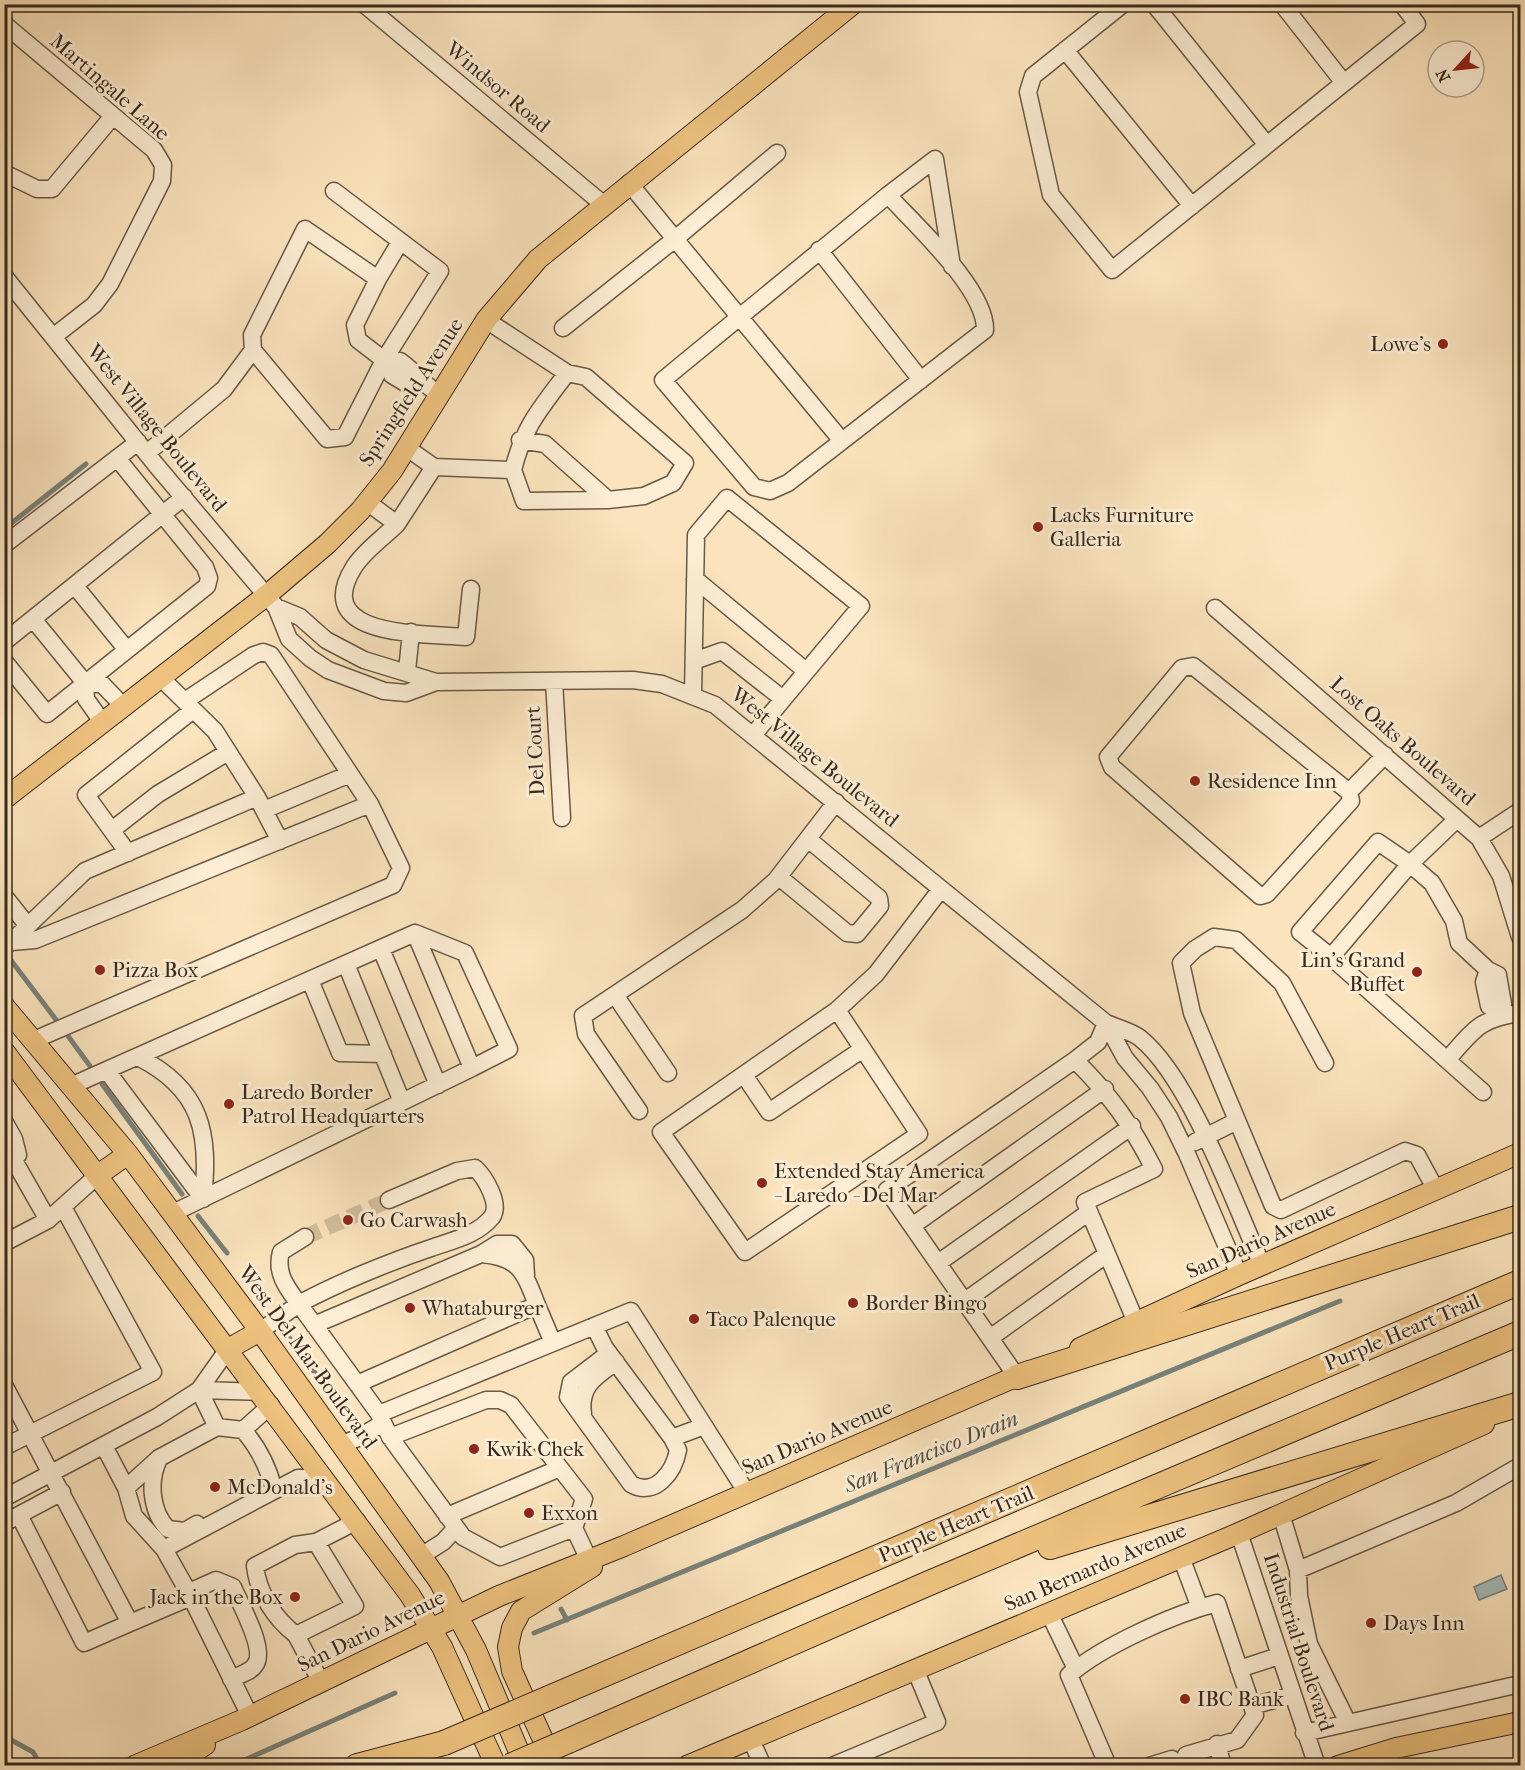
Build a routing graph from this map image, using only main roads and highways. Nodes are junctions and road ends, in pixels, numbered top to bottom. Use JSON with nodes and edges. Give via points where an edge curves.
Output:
{"nodes":[{"id":1,"x":853,"y":4,"type":"edge"},
{"id":2,"x":4,"y":799,"type":"edge"},
{"id":3,"x":4,"y":1006,"type":"edge"},
{"id":4,"x":4,"y":1051,"type":"edge"},
{"id":5,"x":1521,"y":1153,"type":"edge"},
{"id":6,"x":129,"y":1154,"type":"junction"},
{"id":7,"x":98,"y":1175,"type":"junction"},
{"id":8,"x":1521,"y":1217,"type":"edge"},
{"id":9,"x":1521,"y":1282,"type":"edge"},
{"id":10,"x":260,"y":1331,"type":"junction"},
{"id":11,"x":1521,"y":1333,"type":"edge"},
{"id":12,"x":228,"y":1349,"type":"junction"},
{"id":13,"x":1017,"y":1377,"type":"junction"},
{"id":14,"x":1519,"y":1411,"type":"edge"},
{"id":15,"x":342,"y":1444,"type":"junction"},
{"id":16,"x":303,"y":1448,"type":"junction"},
{"id":17,"x":624,"y":1546,"type":"junction"},
{"id":18,"x":927,"y":1584,"type":"junction"},
{"id":19,"x":458,"y":1614,"type":"junction"},
{"id":20,"x":431,"y":1627,"type":"junction"},
{"id":21,"x":246,"y":1718,"type":"junction"},
{"id":22,"x":1521,"y":1722,"type":"edge"},
{"id":23,"x":444,"y":1743,"type":"junction"},
{"id":24,"x":718,"y":1759,"type":"edge"},
{"id":25,"x":134,"y":1766,"type":"edge"},
{"id":26,"x":174,"y":1766,"type":"edge"},
{"id":27,"x":357,"y":1766,"type":"edge"},
{"id":28,"x":391,"y":1766,"type":"edge"},
{"id":29,"x":496,"y":1766,"type":"edge"},
{"id":30,"x":510,"y":1766,"type":"edge"},
{"id":31,"x":525,"y":1766,"type":"edge"},
{"id":32,"x":555,"y":1766,"type":"edge"},
{"id":33,"x":676,"y":1766,"type":"edge"},
{"id":34,"x":687,"y":1766,"type":"edge"},
{"id":35,"x":1338,"y":1766,"type":"edge"}],
"edges":[{"from":1,"to":2,"type":"main road","name":"Springfield Avenue","via":[[538,259],[486,320],[407,448],[367,501],[271,601],[161,678]]},
{"from":3,"to":6,"type":"main road","name":"West Del Mar Boulevard"},
{"from":4,"to":7,"type":"main road"},
{"from":5,"to":13,"type":"main road","name":"San Dario Avenue","via":[[1239,1275]]},
{"from":6,"to":7,"type":"main road"},
{"from":6,"to":10,"type":"main road","name":"West Del Mar Boulevard"},
{"from":7,"to":12,"type":"main road"},
{"from":8,"to":13,"type":"highway"},
{"from":9,"to":23,"type":"highway","name":"Purple Heart Trail","bridge":true},
{"from":10,"to":12,"type":"main road"},
{"from":10,"to":15,"type":"main road","name":"West Del Mar Boulevard"},
{"from":11,"to":18,"type":"highway"},
{"from":12,"to":16,"type":"main road"},
{"from":13,"to":17,"type":"main road","name":"San Dario Avenue"},
{"from":14,"to":18,"type":"highway"},
{"from":14,"to":24,"type":"main road","name":"San Bernardo Avenue","via":[[750,1738]]},
{"from":15,"to":16,"type":"main road"},
{"from":15,"to":19,"type":"main road","name":"West Del Mar Boulevard"},
{"from":16,"to":20,"type":"main road"},
{"from":17,"to":19,"type":"main road","name":"San Dario Avenue"},
{"from":17,"to":32,"type":"main road","via":[[521,1611],[512,1628],[508,1647],[512,1671]]},
{"from":18,"to":30,"type":"highway","bridge":true},
{"from":19,"to":20,"type":"main road","name":"San Dario Avenue"},
{"from":19,"to":31,"type":"main road","name":"West Del Mar Boulevard"},
{"from":20,"to":21,"type":"main road","name":"San Dario Avenue"},
{"from":20,"to":29,"type":"main road"},
{"from":21,"to":25,"type":"main road","name":"San Dario Avenue"},
{"from":21,"to":26,"type":"main road"},
{"from":22,"to":35,"type":"main road","via":[[1396,1748]]},
{"from":23,"to":27,"type":"highway"},
{"from":23,"to":28,"type":"highway","name":"Purple Heart Trail"},
{"from":24,"to":33,"type":"main road"},
{"from":24,"to":34,"type":"main road","name":"San Bernardo Avenue"}]}
